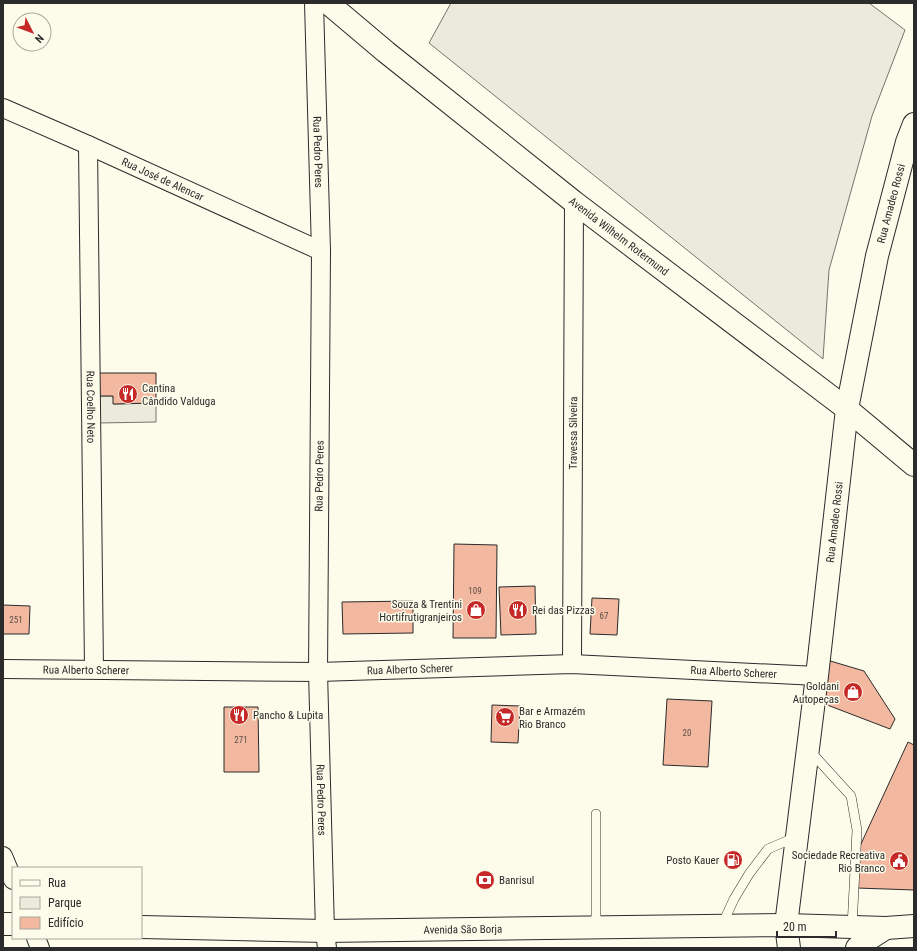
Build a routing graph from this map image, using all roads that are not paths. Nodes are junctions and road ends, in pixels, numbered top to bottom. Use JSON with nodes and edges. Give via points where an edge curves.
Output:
{"nodes":[{"id":1,"x":314,"y":3,"type":"edge"},
{"id":2,"x":328,"y":3,"type":"edge"},
{"id":3,"x":3,"y":108,"type":"edge"},
{"id":4,"x":914,"y":124,"type":"edge"},
{"id":5,"x":88,"y":145,"type":"junction"},
{"id":6,"x":574,"y":202,"type":"junction"},
{"id":7,"x":321,"y":251,"type":"junction"},
{"id":8,"x":847,"y":409,"type":"junction"},
{"id":9,"x":914,"y":465,"type":"edge"},
{"id":10,"x":572,"y":664,"type":"junction"},
{"id":11,"x":3,"y":669,"type":"edge"},
{"id":12,"x":94,"y":669,"type":"junction"},
{"id":13,"x":318,"y":672,"type":"junction"},
{"id":14,"x":817,"y":676,"type":"junction"},
{"id":15,"x":808,"y":749,"type":"junction"},
{"id":16,"x":596,"y":814,"type":"dead end"},
{"id":17,"x":797,"y":836,"type":"junction"},
{"id":18,"x":3,"y":856,"type":"edge"},
{"id":19,"x":12,"y":878,"type":"edge"},
{"id":20,"x":786,"y":925,"type":"junction"},
{"id":21,"x":722,"y":926,"type":"junction"},
{"id":22,"x":914,"y":926,"type":"edge"},
{"id":23,"x":142,"y":927,"type":"edge"},
{"id":24,"x":596,"y":927,"type":"junction"},
{"id":25,"x":852,"y":927,"type":"junction"},
{"id":26,"x":886,"y":928,"type":"junction"},
{"id":27,"x":326,"y":940,"type":"edge"},
{"id":28,"x":788,"y":948,"type":"edge"},
{"id":29,"x":857,"y":948,"type":"edge"}],
"edges":[{"from":1,"to":7,"type":"street","name":"Rua Pedro Peres"},
{"from":2,"to":6,"type":"street","name":"Avenida Wilhelm Rotermund"},
{"from":3,"to":5,"type":"street","name":"Rua José de Alencar"},
{"from":4,"to":8,"type":"street","name":"Rua Amadeo Rossi","via":[[877,256]]},
{"from":5,"to":7,"type":"street","name":"Rua José de Alencar"},
{"from":5,"to":12,"type":"street","name":"Rua Coelho Neto"},
{"from":6,"to":8,"type":"street","name":"Avenida Wilhelm Rotermund"},
{"from":6,"to":10,"type":"street","name":"Travessa Silveira"},
{"from":7,"to":13,"type":"street","name":"Rua Pedro Peres"},
{"from":8,"to":9,"type":"street","name":"Avenida Wilhelm Rotermund"},
{"from":8,"to":14,"type":"street","name":"Rua Amadeo Rossi"},
{"from":10,"to":13,"type":"street","name":"Rua Alberto Scherer"},
{"from":10,"to":14,"type":"street","name":"Rua Alberto Scherer"},
{"from":11,"to":12,"type":"street","name":"Rua Alberto Scherer"},
{"from":12,"to":13,"type":"street","name":"Rua Alberto Scherer"},
{"from":13,"to":27,"type":"street","name":"Rua Pedro Peres"},
{"from":14,"to":15,"type":"street","name":"Rua Amadeo Rossi"},
{"from":15,"to":17,"type":"street","name":"Rua Amadeo Rossi"},
{"from":15,"to":25,"type":"lane","via":[[851,796],[856,830]]},
{"from":16,"to":24,"type":"lane"},
{"from":17,"to":20,"type":"street","name":"Rua Amadeo Rossi"},
{"from":17,"to":21,"type":"lane","via":[[768,849],[748,874]]},
{"from":18,"to":19,"type":"street"},
{"from":20,"to":21,"type":"street","name":"Avenida São Borja"},
{"from":20,"to":25,"type":"street","name":"Avenida São Borja"},
{"from":20,"to":28,"type":"street","name":"Rua Amadeo Rossi"},
{"from":21,"to":24,"type":"street","name":"Avenida São Borja"},
{"from":22,"to":26,"type":"street","name":"Avenida São Borja"},
{"from":23,"to":27,"type":"street","name":"Avenida São Borja"},
{"from":24,"to":27,"type":"street","name":"Avenida São Borja"},
{"from":25,"to":26,"type":"street","name":"Avenida São Borja"},
{"from":26,"to":29,"type":"street"}]}
